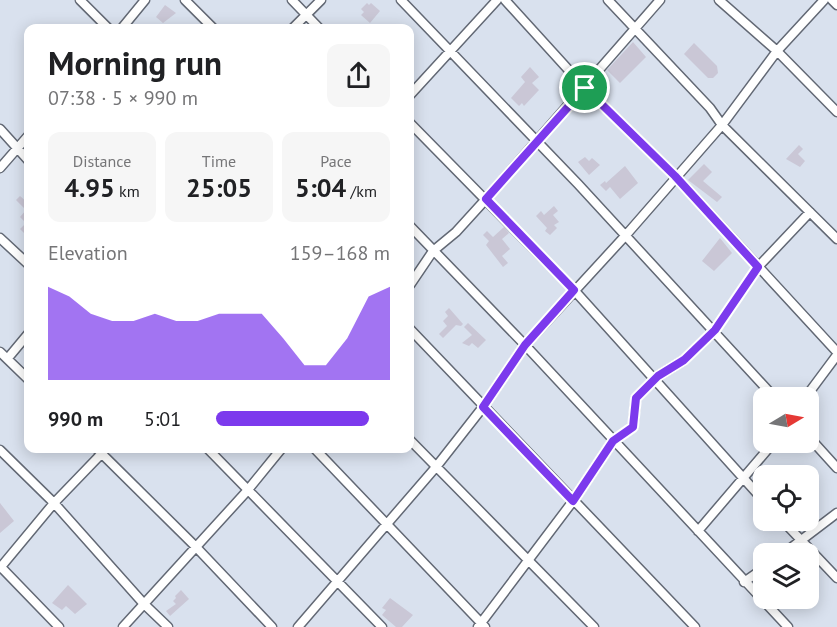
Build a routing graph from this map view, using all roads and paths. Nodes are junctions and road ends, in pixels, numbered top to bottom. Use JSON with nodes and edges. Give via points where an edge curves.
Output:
{"nodes":[{"id":1,"x":80,"y":0,"type":"edge"},
{"id":2,"x":145,"y":0,"type":"edge"},
{"id":3,"x":185,"y":0,"type":"edge"},
{"id":4,"x":292,"y":0,"type":"edge"},
{"id":5,"x":321,"y":0,"type":"edge"},
{"id":6,"x":401,"y":0,"type":"edge"},
{"id":7,"x":497,"y":0,"type":"edge"},
{"id":8,"x":505,"y":0,"type":"edge"},
{"id":9,"x":608,"y":0,"type":"edge"},
{"id":10,"x":660,"y":0,"type":"edge"},
{"id":11,"x":719,"y":0,"type":"edge"},
{"id":12,"x":824,"y":0,"type":"edge"},
{"id":13,"x":832,"y":0,"type":"edge"},
{"id":14,"x":837,"y":5,"type":"edge"},
{"id":15,"x":306,"y":15,"type":"junction"},
{"id":16,"x":104,"y":24,"type":"edge"},
{"id":17,"x":125,"y":24,"type":"edge"},
{"id":18,"x":209,"y":24,"type":"edge"},
{"id":19,"x":297,"y":24,"type":"edge"},
{"id":20,"x":316,"y":24,"type":"edge"},
{"id":21,"x":637,"y":30,"type":"junction"},
{"id":22,"x":777,"y":51,"type":"junction"},
{"id":23,"x":449,"y":52,"type":"junction"},
{"id":24,"x":585,"y":88,"type":"junction"},
{"id":25,"x":414,"y":91,"type":"edge"},
{"id":26,"x":837,"y":112,"type":"edge"},
{"id":27,"x":722,"y":125,"type":"junction"},
{"id":28,"x":414,"y":127,"type":"edge"},
{"id":29,"x":0,"y":129,"type":"edge"},
{"id":30,"x":24,"y":140,"type":"edge"},
{"id":31,"x":537,"y":141,"type":"junction"},
{"id":32,"x":17,"y":148,"type":"junction"},
{"id":33,"x":24,"y":156,"type":"edge"},
{"id":34,"x":0,"y":168,"type":"edge"},
{"id":35,"x":675,"y":176,"type":"junction"},
{"id":36,"x":486,"y":199,"type":"junction"},
{"id":37,"x":810,"y":212,"type":"junction"},
{"id":38,"x":414,"y":230,"type":"edge"},
{"id":39,"x":626,"y":235,"type":"junction"},
{"id":40,"x":0,"y":238,"type":"edge"},
{"id":41,"x":837,"y":239,"type":"edge"},
{"id":42,"x":433,"y":251,"type":"junction"},
{"id":43,"x":24,"y":260,"type":"edge"},
{"id":44,"x":758,"y":267,"type":"junction"},
{"id":45,"x":414,"y":279,"type":"edge"},
{"id":46,"x":574,"y":290,"type":"junction"},
{"id":47,"x":715,"y":330,"type":"junction"},
{"id":48,"x":414,"y":333,"type":"edge"},
{"id":49,"x":24,"y":339,"type":"edge"},
{"id":50,"x":525,"y":345,"type":"junction"},
{"id":51,"x":0,"y":352,"type":"edge"},
{"id":52,"x":837,"y":353,"type":"edge"},
{"id":53,"x":8,"y":358,"type":"junction"},
{"id":54,"x":24,"y":376,"type":"edge"},
{"id":55,"x":654,"y":379,"type":"junction"},
{"id":56,"x":765,"y":387,"type":"edge"},
{"id":57,"x":813,"y":387,"type":"edge"},
{"id":58,"x":483,"y":407,"type":"junction"},
{"id":59,"x":613,"y":441,"type":"junction"},
{"id":60,"x":414,"y":444,"type":"edge"},
{"id":61,"x":819,"y":448,"type":"edge"},
{"id":62,"x":0,"y":450,"type":"edge"},
{"id":63,"x":98,"y":453,"type":"edge"},
{"id":64,"x":104,"y":453,"type":"edge"},
{"id":65,"x":212,"y":453,"type":"edge"},
{"id":66,"x":278,"y":453,"type":"edge"},
{"id":67,"x":319,"y":453,"type":"edge"},
{"id":68,"x":765,"y":453,"type":"edge"},
{"id":69,"x":435,"y":467,"type":"junction"},
{"id":70,"x":837,"y":468,"type":"edge"},
{"id":71,"x":743,"y":480,"type":"junction"},
{"id":72,"x":753,"y":490,"type":"edge"},
{"id":73,"x":247,"y":491,"type":"junction"},
{"id":74,"x":573,"y":501,"type":"junction"},
{"id":75,"x":54,"y":503,"type":"junction"},
{"id":76,"x":837,"y":513,"type":"edge"},
{"id":77,"x":387,"y":524,"type":"junction"},
{"id":78,"x":698,"y":531,"type":"junction"},
{"id":79,"x":792,"y":531,"type":"edge"},
{"id":80,"x":801,"y":540,"type":"junction"},
{"id":81,"x":797,"y":543,"type":"edge"},
{"id":82,"x":196,"y":547,"type":"junction"},
{"id":83,"x":528,"y":561,"type":"junction"},
{"id":84,"x":0,"y":567,"type":"edge"},
{"id":85,"x":753,"y":576,"type":"edge"},
{"id":86,"x":837,"y":578,"type":"edge"},
{"id":87,"x":337,"y":580,"type":"junction"},
{"id":88,"x":744,"y":582,"type":"junction"},
{"id":89,"x":144,"y":604,"type":"junction"},
{"id":90,"x":481,"y":626,"type":"edge"},
{"id":91,"x":59,"y":627,"type":"edge"},
{"id":92,"x":123,"y":627,"type":"edge"},
{"id":93,"x":168,"y":627,"type":"edge"},
{"id":94,"x":272,"y":627,"type":"edge"},
{"id":95,"x":298,"y":627,"type":"edge"},
{"id":96,"x":382,"y":627,"type":"edge"},
{"id":97,"x":594,"y":627,"type":"edge"},
{"id":98,"x":695,"y":627,"type":"edge"},
{"id":99,"x":788,"y":627,"type":"edge"}],
"edges":[{"from":1,"to":16,"type":"street"},
{"from":2,"to":17,"type":"street"},
{"from":3,"to":18,"type":"street"},
{"from":4,"to":15,"type":"street"},
{"from":5,"to":15,"type":"street"},
{"from":6,"to":23,"type":"street"},
{"from":7,"to":23,"type":"street"},
{"from":8,"to":24,"type":"street"},
{"from":9,"to":21,"type":"street"},
{"from":10,"to":21,"type":"street"},
{"from":11,"to":22,"type":"street"},
{"from":12,"to":22,"type":"street"},
{"from":13,"to":14,"type":"street"},
{"from":15,"to":19,"type":"street"},
{"from":15,"to":20,"type":"street"},
{"from":21,"to":24,"type":"street"},
{"from":21,"to":27,"type":"street"},
{"from":22,"to":26,"type":"street"},
{"from":22,"to":27,"type":"street"},
{"from":23,"to":25,"type":"street"},
{"from":23,"to":31,"type":"street"},
{"from":24,"to":31,"type":"street"},
{"from":24,"to":35,"type":"street"},
{"from":27,"to":35,"type":"street"},
{"from":27,"to":37,"type":"street"},
{"from":28,"to":36,"type":"street"},
{"from":29,"to":32,"type":"street"},
{"from":30,"to":32,"type":"street"},
{"from":31,"to":36,"type":"street"},
{"from":31,"to":39,"type":"street"},
{"from":32,"to":33,"type":"street"},
{"from":32,"to":34,"type":"street"},
{"from":35,"to":39,"type":"street"},
{"from":35,"to":44,"type":"street"},
{"from":36,"to":42,"type":"street"},
{"from":36,"to":46,"type":"street"},
{"from":37,"to":41,"type":"street"},
{"from":37,"to":44,"type":"street"},
{"from":38,"to":42,"type":"street"},
{"from":39,"to":46,"type":"street"},
{"from":39,"to":47,"type":"street"},
{"from":40,"to":43,"type":"street"},
{"from":42,"to":45,"type":"street"},
{"from":42,"to":50,"type":"street"},
{"from":44,"to":47,"type":"street"},
{"from":44,"to":52,"type":"street"},
{"from":46,"to":50,"type":"street"},
{"from":46,"to":55,"type":"street"},
{"from":47,"to":55,"type":"street","via":[[684,360]]},
{"from":47,"to":56,"type":"street"},
{"from":48,"to":58,"type":"street"},
{"from":49,"to":53,"type":"street"},
{"from":50,"to":58,"type":"street"},
{"from":50,"to":59,"type":"street"},
{"from":51,"to":53,"type":"street"},
{"from":52,"to":57,"type":"street"},
{"from":53,"to":54,"type":"street"},
{"from":55,"to":59,"type":"street","via":[[636,398],[633,427]]},
{"from":55,"to":71,"type":"street"},
{"from":58,"to":69,"type":"street"},
{"from":58,"to":74,"type":"street"},
{"from":59,"to":74,"type":"street"},
{"from":59,"to":78,"type":"street"},
{"from":60,"to":69,"type":"street"},
{"from":61,"to":70,"type":"street"},
{"from":62,"to":75,"type":"street"},
{"from":63,"to":75,"type":"street"},
{"from":64,"to":82,"type":"street"},
{"from":65,"to":73,"type":"street"},
{"from":66,"to":73,"type":"street"},
{"from":67,"to":77,"type":"street"},
{"from":68,"to":71,"type":"street"},
{"from":69,"to":77,"type":"street"},
{"from":69,"to":83,"type":"street"},
{"from":71,"to":72,"type":"street"},
{"from":71,"to":78,"type":"street"},
{"from":73,"to":82,"type":"street"},
{"from":73,"to":87,"type":"street"},
{"from":74,"to":83,"type":"street"},
{"from":74,"to":98,"type":"street"},
{"from":75,"to":84,"type":"street"},
{"from":75,"to":89,"type":"street"},
{"from":76,"to":80,"type":"street"},
{"from":77,"to":87,"type":"street"},
{"from":77,"to":90,"type":"street"},
{"from":78,"to":88,"type":"street"},
{"from":79,"to":80,"type":"street"},
{"from":80,"to":81,"type":"street"},
{"from":80,"to":86,"type":"street"},
{"from":82,"to":89,"type":"street"},
{"from":82,"to":94,"type":"street"},
{"from":83,"to":90,"type":"street"},
{"from":83,"to":97,"type":"street"},
{"from":84,"to":91,"type":"street"},
{"from":85,"to":88,"type":"street"},
{"from":87,"to":95,"type":"street"},
{"from":87,"to":96,"type":"street"},
{"from":88,"to":99,"type":"street"},
{"from":89,"to":92,"type":"street"},
{"from":89,"to":93,"type":"street"}]}
